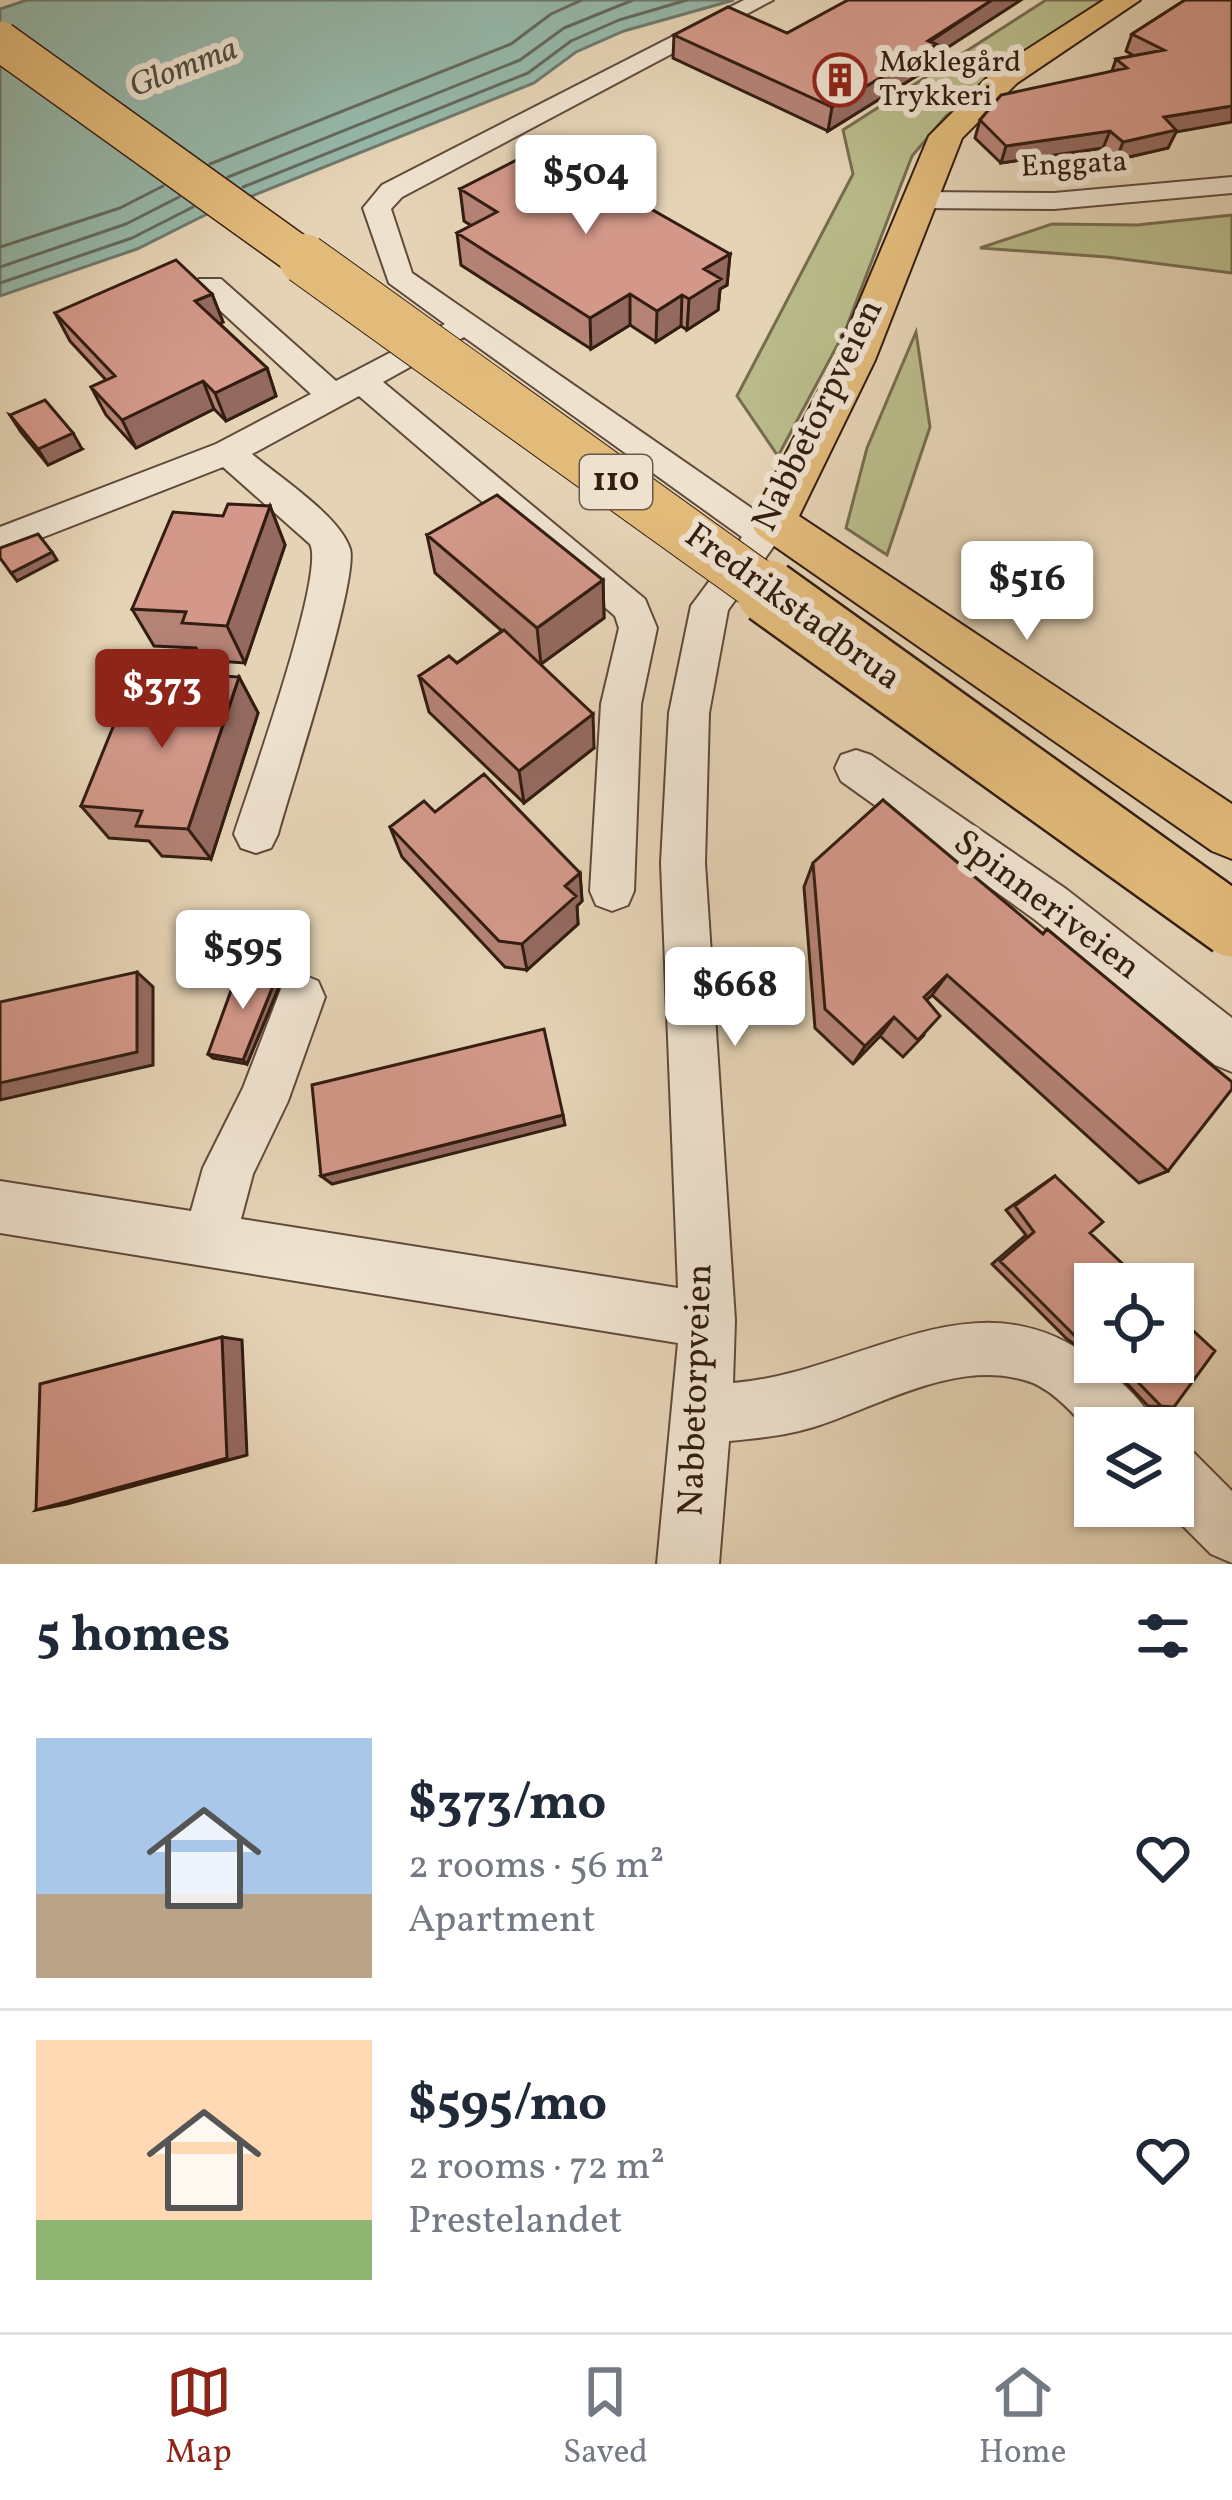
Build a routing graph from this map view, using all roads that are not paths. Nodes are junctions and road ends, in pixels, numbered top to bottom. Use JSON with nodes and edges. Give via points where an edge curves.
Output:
{"nodes":[{"id":1,"x":762,"y":0,"type":"edge"},
{"id":2,"x":1125,"y":0,"type":"edge"},
{"id":3,"x":0,"y":40,"type":"edge"},
{"id":4,"x":1232,"y":185,"type":"edge"},
{"id":5,"x":918,"y":200,"type":"junction"},
{"id":6,"x":210,"y":285,"type":"edge"},
{"id":7,"x":464,"y":326,"type":"junction"},
{"id":8,"x":349,"y":390,"type":"junction"},
{"id":9,"x":228,"y":452,"type":"junction"},
{"id":10,"x":768,"y":528,"type":"junction"},
{"id":11,"x":0,"y":541,"type":"edge"},
{"id":12,"x":856,"y":768,"type":"dead end"},
{"id":13,"x":256,"y":834,"type":"dead end"},
{"id":14,"x":1232,"y":835,"type":"edge"},
{"id":15,"x":683,"y":862,"type":"junction"},
{"id":16,"x":1232,"y":925,"type":"edge"},
{"id":17,"x":301,"y":997,"type":"dead end"},
{"id":18,"x":1232,"y":1048,"type":"edge"},
{"id":19,"x":0,"y":1207,"type":"edge"},
{"id":20,"x":209,"y":1241,"type":"junction"},
{"id":21,"x":707,"y":1320,"type":"junction"},
{"id":22,"x":1106,"y":1407,"type":"edge"},
{"id":23,"x":704,"y":1414,"type":"junction"},
{"id":24,"x":1194,"y":1495,"type":"edge"},
{"id":25,"x":1232,"y":1533,"type":"edge"},
{"id":26,"x":688,"y":1564,"type":"edge"}],
"edges":[{"from":1,"to":7,"type":"street","via":[[392,190],[377,208],[399,277]]},
{"from":2,"to":5,"type":"main road","name":"Nabbetorpveien","via":[[1016,68],[964,112]]},
{"from":3,"to":16,"type":"highway","name":"Fredrikstadbrua","number":"110","bridge":true},
{"from":4,"to":5,"type":"street","name":"Enggata","via":[[1054,201]]},
{"from":5,"to":10,"type":"main road","name":"Nabbetorpveien","via":[[855,360]]},
{"from":6,"to":8,"type":"street"},
{"from":7,"to":8,"type":"street"},
{"from":7,"to":10,"type":"street"},
{"from":8,"to":9,"type":"street"},
{"from":8,"to":15,"type":"street","via":[[632,609],[638,628],[621,704],[613,874]]},
{"from":9,"to":11,"type":"street"},
{"from":9,"to":13,"type":"street","via":[[333,552]]},
{"from":10,"to":14,"type":"main road"},
{"from":10,"to":15,"type":"street","name":"Nabbetorpveien","via":[[710,606],[689,712]]},
{"from":12,"to":18,"type":"street","name":"Spinneriveien","via":[[1050,904]]},
{"from":15,"to":21,"type":"street","name":"Nabbetorpveien"},
{"from":17,"to":20,"type":"street","via":[[229,1168]]},
{"from":19,"to":20,"type":"street"},
{"from":20,"to":21,"type":"street"},
{"from":21,"to":23,"type":"street","name":"Nabbetorpveien"},
{"from":22,"to":23,"type":"street","via":[[1076,1376],[1037,1356],[979,1347],[793,1404]]},
{"from":23,"to":26,"type":"street","name":"Nabbetorpveien"},
{"from":24,"to":25,"type":"street"}]}
